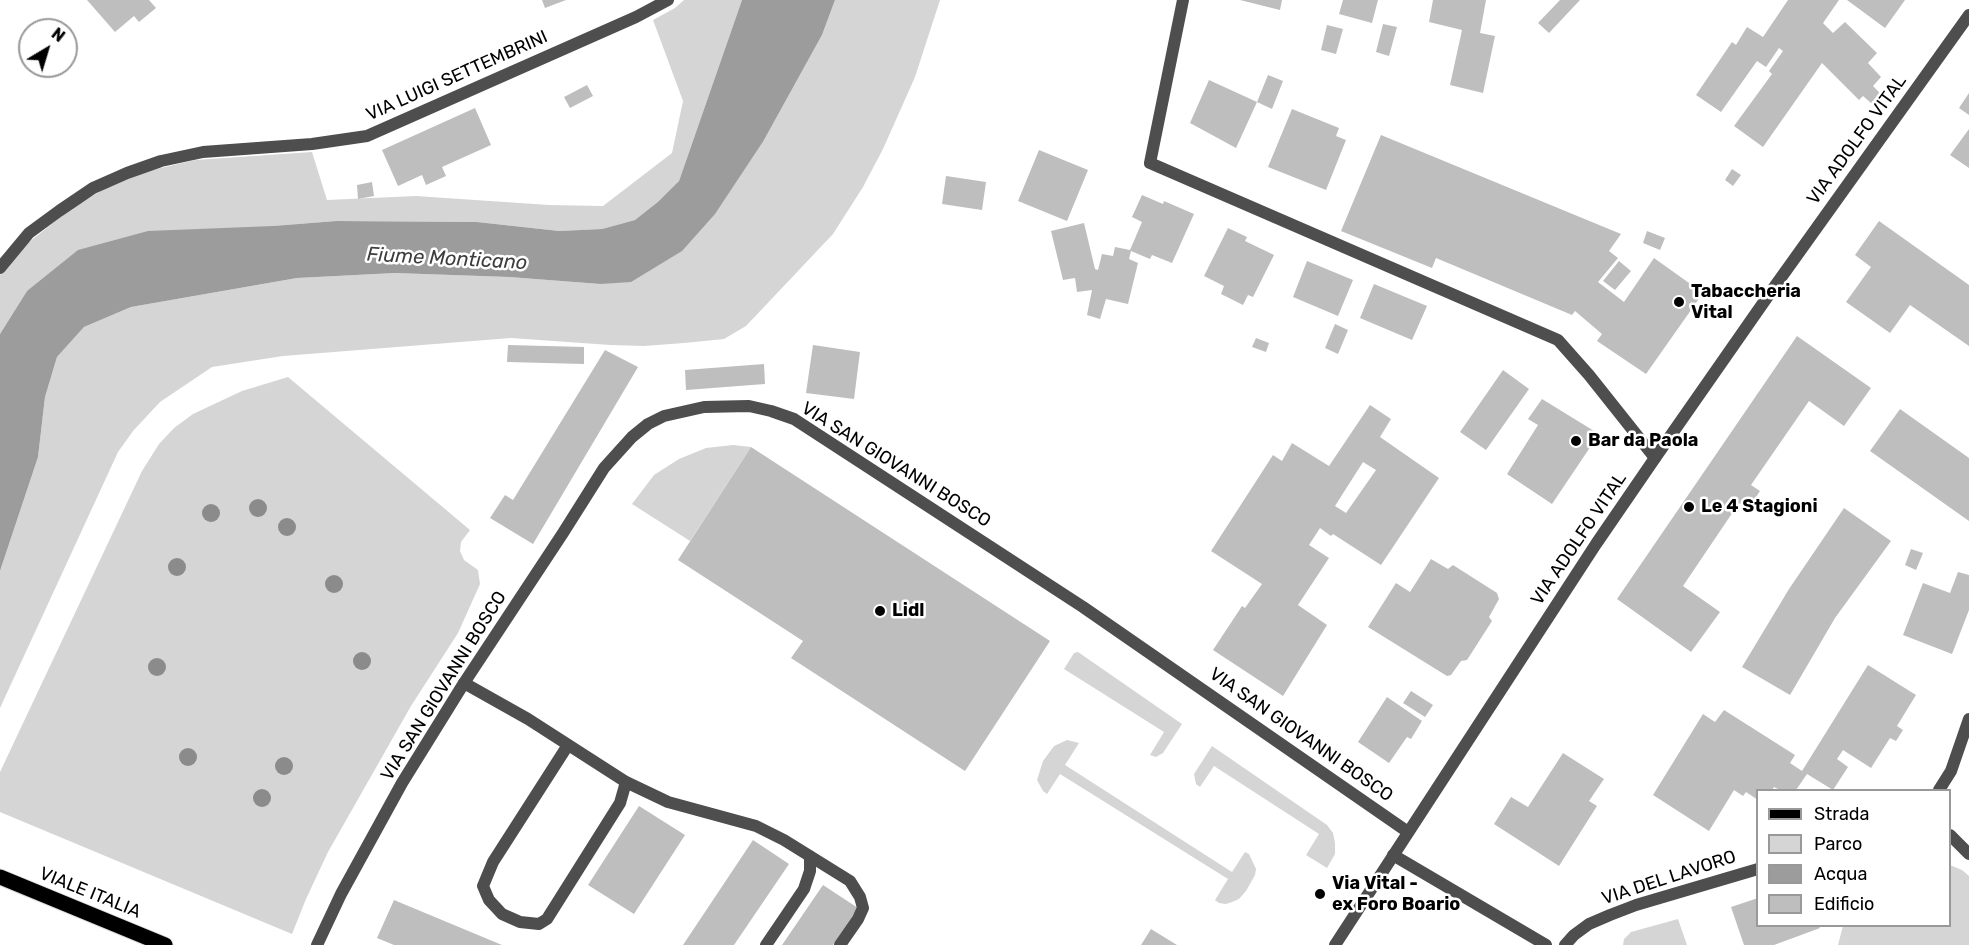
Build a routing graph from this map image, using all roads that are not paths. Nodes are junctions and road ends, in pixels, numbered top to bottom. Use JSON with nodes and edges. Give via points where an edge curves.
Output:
{"nodes":[{"id":1,"x":668,"y":0,"type":"edge"},
{"id":2,"x":1183,"y":0,"type":"edge"},
{"id":3,"x":1969,"y":15,"type":"edge"},
{"id":4,"x":0,"y":268,"type":"edge"},
{"id":5,"x":1655,"y":458,"type":"junction"},
{"id":6,"x":464,"y":683,"type":"junction"},
{"id":7,"x":1969,"y":719,"type":"edge"},
{"id":8,"x":568,"y":745,"type":"junction"},
{"id":9,"x":626,"y":782,"type":"junction"},
{"id":10,"x":1940,"y":789,"type":"edge"},
{"id":11,"x":1408,"y":832,"type":"junction"},
{"id":12,"x":1951,"y":836,"type":"edge"},
{"id":13,"x":1969,"y":854,"type":"edge"},
{"id":14,"x":1393,"y":855,"type":"junction"},
{"id":15,"x":810,"y":856,"type":"junction"},
{"id":16,"x":1756,"y":870,"type":"edge"},
{"id":17,"x":0,"y":877,"type":"edge"},
{"id":18,"x":165,"y":945,"type":"edge"},
{"id":19,"x":317,"y":945,"type":"edge"},
{"id":20,"x":766,"y":945,"type":"edge"},
{"id":21,"x":840,"y":945,"type":"edge"},
{"id":22,"x":1335,"y":945,"type":"edge"},
{"id":23,"x":1546,"y":945,"type":"edge"},
{"id":24,"x":1565,"y":945,"type":"edge"}],
"edges":[{"from":1,"to":4,"type":"street","name":"VIA LUIGI SETTEMBRINI","via":[[367,136],[203,152],[127,173],[93,188],[29,233]]},
{"from":2,"to":5,"type":"street","via":[[1150,163],[1558,340]]},
{"from":3,"to":5,"type":"street","name":"VIA ADOLFO VITAL"},
{"from":5,"to":11,"type":"street","name":"VIA ADOLFO VITAL"},
{"from":6,"to":8,"type":"street"},
{"from":6,"to":11,"type":"street","name":"VIA SAN GIOVANNI BOSCO","via":[[604,468],[632,436],[682,410],[749,406],[794,419],[890,480],[1083,607]]},
{"from":6,"to":19,"type":"street","name":"VIA SAN GIOVANNI BOSCO","via":[[402,783]]},
{"from":7,"to":10,"type":"street","via":[[1951,771]]},
{"from":8,"to":9,"type":"street"},
{"from":8,"to":9,"type":"street","via":[[483,886],[502,914],[520,922],[539,924],[547,919],[620,803]]},
{"from":9,"to":15,"type":"street","via":[[668,802],[756,826]]},
{"from":11,"to":14,"type":"street","name":"VIA ADOLFO VITAL"},
{"from":12,"to":13,"type":"street"},
{"from":14,"to":22,"type":"street","name":"VIA ADOLFO VITAL"},
{"from":14,"to":23,"type":"street"},
{"from":15,"to":20,"type":"street","via":[[804,889]]},
{"from":15,"to":21,"type":"street","via":[[850,881],[860,897],[863,908]]},
{"from":16,"to":24,"type":"street","name":"VIA DEL LAVORO","via":[[1610,915],[1589,924]]},
{"from":17,"to":18,"type":"main road","name":"VIALE ITALIA"}]}
